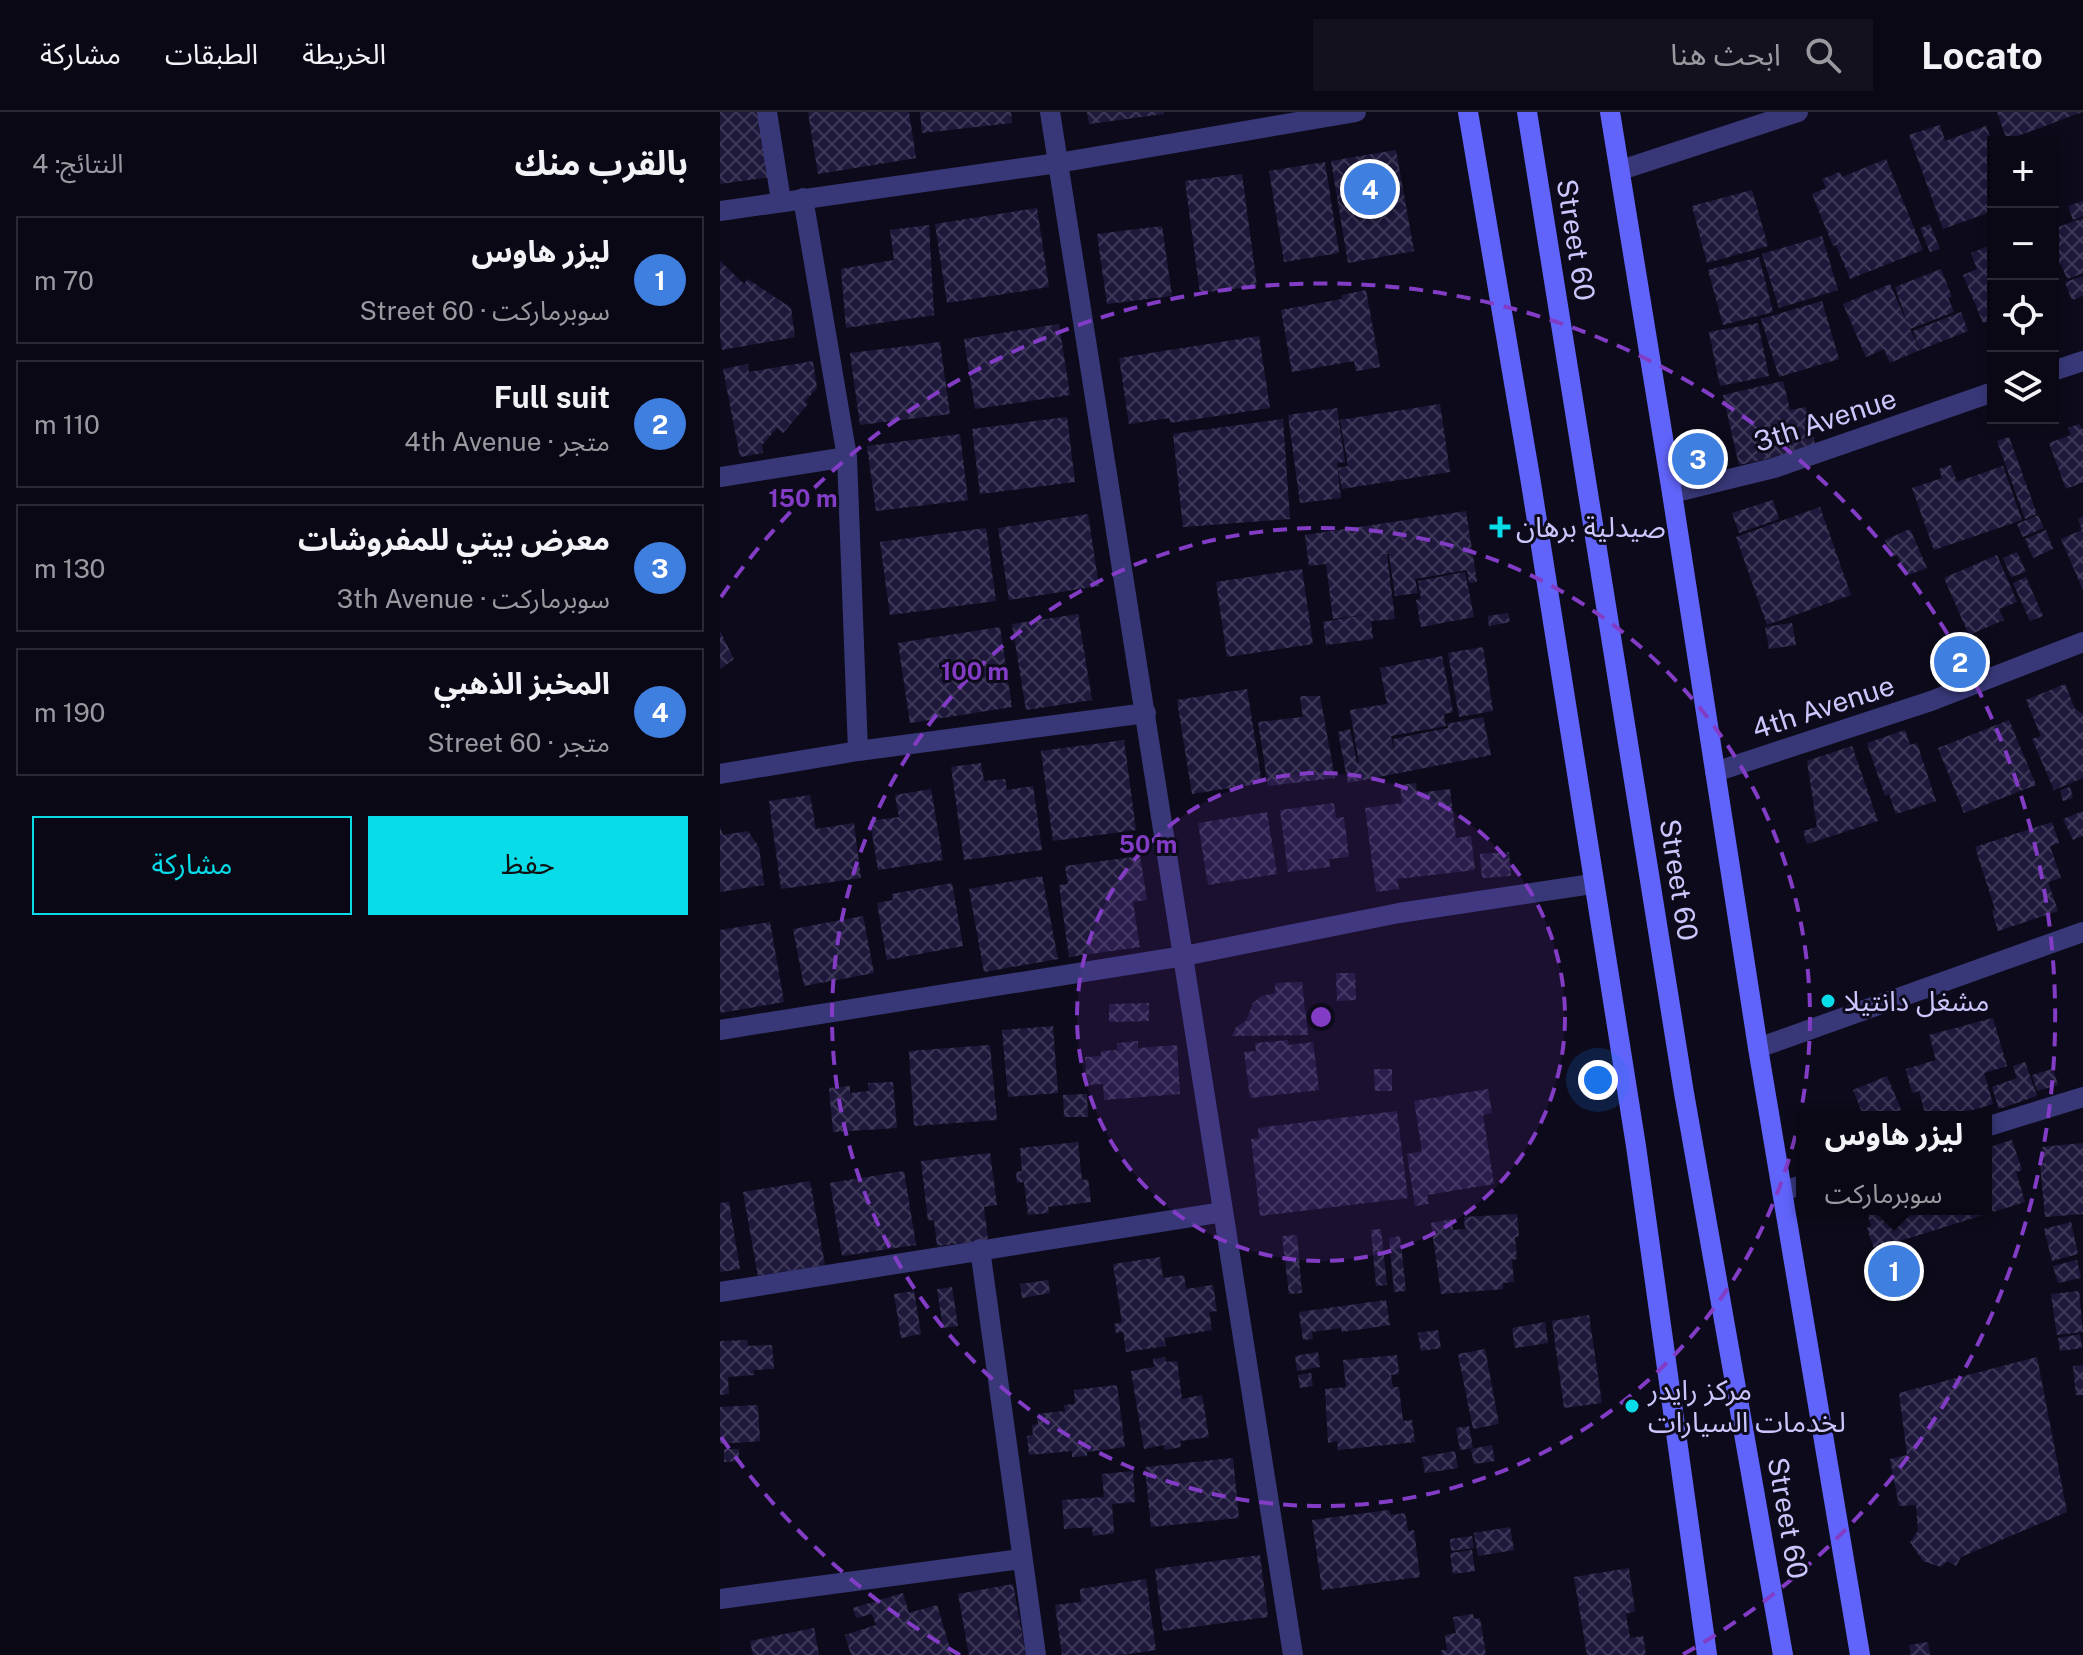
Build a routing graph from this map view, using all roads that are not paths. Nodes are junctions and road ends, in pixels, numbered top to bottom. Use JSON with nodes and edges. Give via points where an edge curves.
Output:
{"nodes":[{"id":1,"x":767,"y":112,"type":"edge"},
{"id":2,"x":1050,"y":112,"type":"edge"},
{"id":3,"x":1356,"y":112,"type":"edge"},
{"id":4,"x":1468,"y":112,"type":"edge"},
{"id":5,"x":1527,"y":112,"type":"edge"},
{"id":6,"x":1610,"y":112,"type":"edge"},
{"id":7,"x":1798,"y":112,"type":"edge"},
{"id":8,"x":1058,"y":163,"type":"junction"},
{"id":9,"x":1621,"y":170,"type":"junction"},
{"id":10,"x":803,"y":198,"type":"junction"},
{"id":11,"x":781,"y":201,"type":"junction"},
{"id":12,"x":720,"y":211,"type":"edge"},
{"id":13,"x":2083,"y":361,"type":"edge"},
{"id":14,"x":2059,"y":369,"type":"edge"},
{"id":15,"x":1987,"y":394,"type":"edge"},
{"id":16,"x":847,"y":457,"type":"junction"},
{"id":17,"x":720,"y":477,"type":"edge"},
{"id":18,"x":1672,"y":493,"type":"junction"},
{"id":19,"x":2083,"y":642,"type":"edge"},
{"id":20,"x":1146,"y":713,"type":"junction"},
{"id":21,"x":858,"y":751,"type":"junction"},
{"id":22,"x":1715,"y":772,"type":"junction"},
{"id":23,"x":720,"y":774,"type":"edge"},
{"id":24,"x":1592,"y":884,"type":"junction"},
{"id":25,"x":2083,"y":932,"type":"edge"},
{"id":26,"x":1184,"y":956,"type":"junction"},
{"id":27,"x":720,"y":1030,"type":"edge"},
{"id":28,"x":1758,"y":1048,"type":"junction"},
{"id":29,"x":2083,"y":1097,"type":"edge"},
{"id":30,"x":1992,"y":1125,"type":"edge"},
{"id":31,"x":1796,"y":1187,"type":"edge"},
{"id":32,"x":1782,"y":1191,"type":"junction"},
{"id":33,"x":1223,"y":1212,"type":"junction"},
{"id":34,"x":980,"y":1249,"type":"junction"},
{"id":35,"x":720,"y":1292,"type":"edge"},
{"id":36,"x":1021,"y":1559,"type":"junction"},
{"id":37,"x":720,"y":1599,"type":"edge"},
{"id":38,"x":1036,"y":1655,"type":"edge"},
{"id":39,"x":1293,"y":1655,"type":"edge"},
{"id":40,"x":1707,"y":1655,"type":"edge"},
{"id":41,"x":1783,"y":1655,"type":"edge"},
{"id":42,"x":1860,"y":1655,"type":"edge"}],
"edges":[{"from":1,"to":11,"type":"street"},
{"from":2,"to":8,"type":"street"},
{"from":3,"to":8,"type":"street"},
{"from":4,"to":24,"type":"main road"},
{"from":5,"to":41,"type":"main road","name":"Street 60","via":[[1684,1093]]},
{"from":6,"to":9,"type":"main road","name":"Street 60"},
{"from":7,"to":9,"type":"street"},
{"from":8,"to":10,"type":"street"},
{"from":8,"to":20,"type":"street"},
{"from":9,"to":18,"type":"main road","name":"Street 60"},
{"from":10,"to":11,"type":"street"},
{"from":10,"to":16,"type":"street"},
{"from":11,"to":12,"type":"street"},
{"from":13,"to":14,"type":"street"},
{"from":15,"to":18,"type":"street","name":"3th Avenue","via":[[1774,468]]},
{"from":16,"to":17,"type":"street"},
{"from":16,"to":21,"type":"street"},
{"from":18,"to":22,"type":"main road","name":"Street 60"},
{"from":19,"to":22,"type":"street","name":"4th Avenue","via":[[1931,701]]},
{"from":20,"to":21,"type":"street"},
{"from":20,"to":26,"type":"street"},
{"from":21,"to":23,"type":"street"},
{"from":22,"to":28,"type":"main road","name":"Street 60"},
{"from":24,"to":26,"type":"street","via":[[1399,913]]},
{"from":24,"to":40,"type":"main road","via":[[1636,1146]]},
{"from":25,"to":28,"type":"street"},
{"from":26,"to":27,"type":"street"},
{"from":26,"to":33,"type":"street"},
{"from":28,"to":32,"type":"main road","name":"Street 60"},
{"from":29,"to":30,"type":"street"},
{"from":31,"to":32,"type":"street"},
{"from":32,"to":42,"type":"main road","name":"Street 60"},
{"from":33,"to":34,"type":"street"},
{"from":33,"to":39,"type":"street"},
{"from":34,"to":35,"type":"street"},
{"from":34,"to":36,"type":"street"},
{"from":36,"to":37,"type":"street"},
{"from":36,"to":38,"type":"street"}]}
